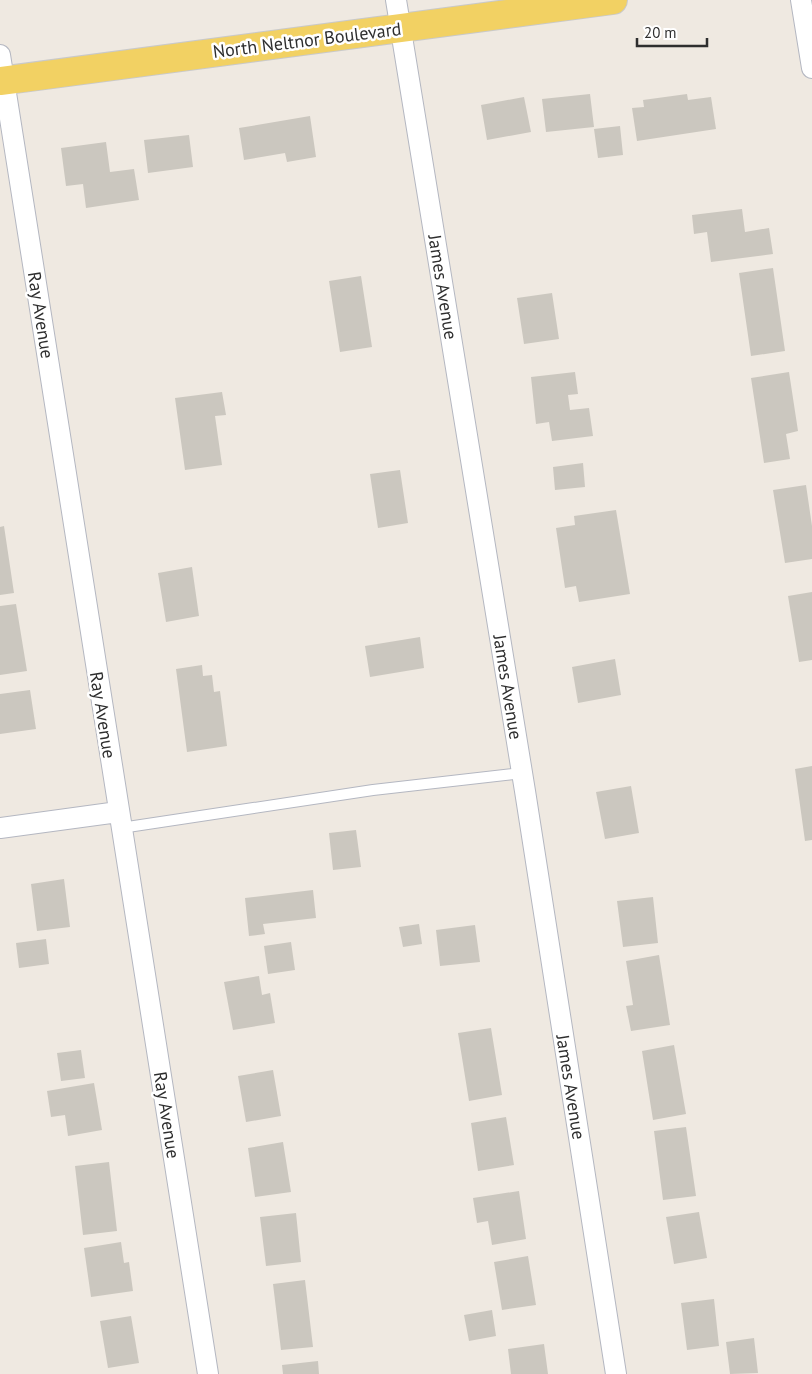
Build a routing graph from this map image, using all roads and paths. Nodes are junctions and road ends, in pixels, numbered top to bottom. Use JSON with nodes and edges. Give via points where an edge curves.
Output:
{"nodes":[{"id":1,"x":396,"y":0,"type":"edge"},
{"id":2,"x":613,"y":0,"type":"edge"},
{"id":3,"x":801,"y":0,"type":"edge"},
{"id":4,"x":401,"y":28,"type":"junction"},
{"id":5,"x":812,"y":68,"type":"edge"},
{"id":6,"x":1,"y":72,"type":"edge"},
{"id":7,"x":522,"y":773,"type":"junction"},
{"id":8,"x":119,"y":820,"type":"junction"},
{"id":9,"x":0,"y":828,"type":"edge"},
{"id":10,"x":208,"y":1374,"type":"edge"},
{"id":11,"x":616,"y":1374,"type":"edge"}],
"edges":[{"from":1,"to":4,"type":"street","name":"James Avenue"},
{"from":2,"to":4,"type":"main road","name":"North Neltnor Boulevard"},
{"from":3,"to":5,"type":"street"},
{"from":4,"to":6,"type":"main road","name":"North Neltnor Boulevard"},
{"from":4,"to":7,"type":"street","name":"James Avenue"},
{"from":6,"to":8,"type":"street","name":"Ray Avenue"},
{"from":7,"to":8,"type":"lane"},
{"from":7,"to":11,"type":"street","name":"James Avenue"},
{"from":8,"to":9,"type":"street"},
{"from":8,"to":10,"type":"street","name":"Ray Avenue"}]}
